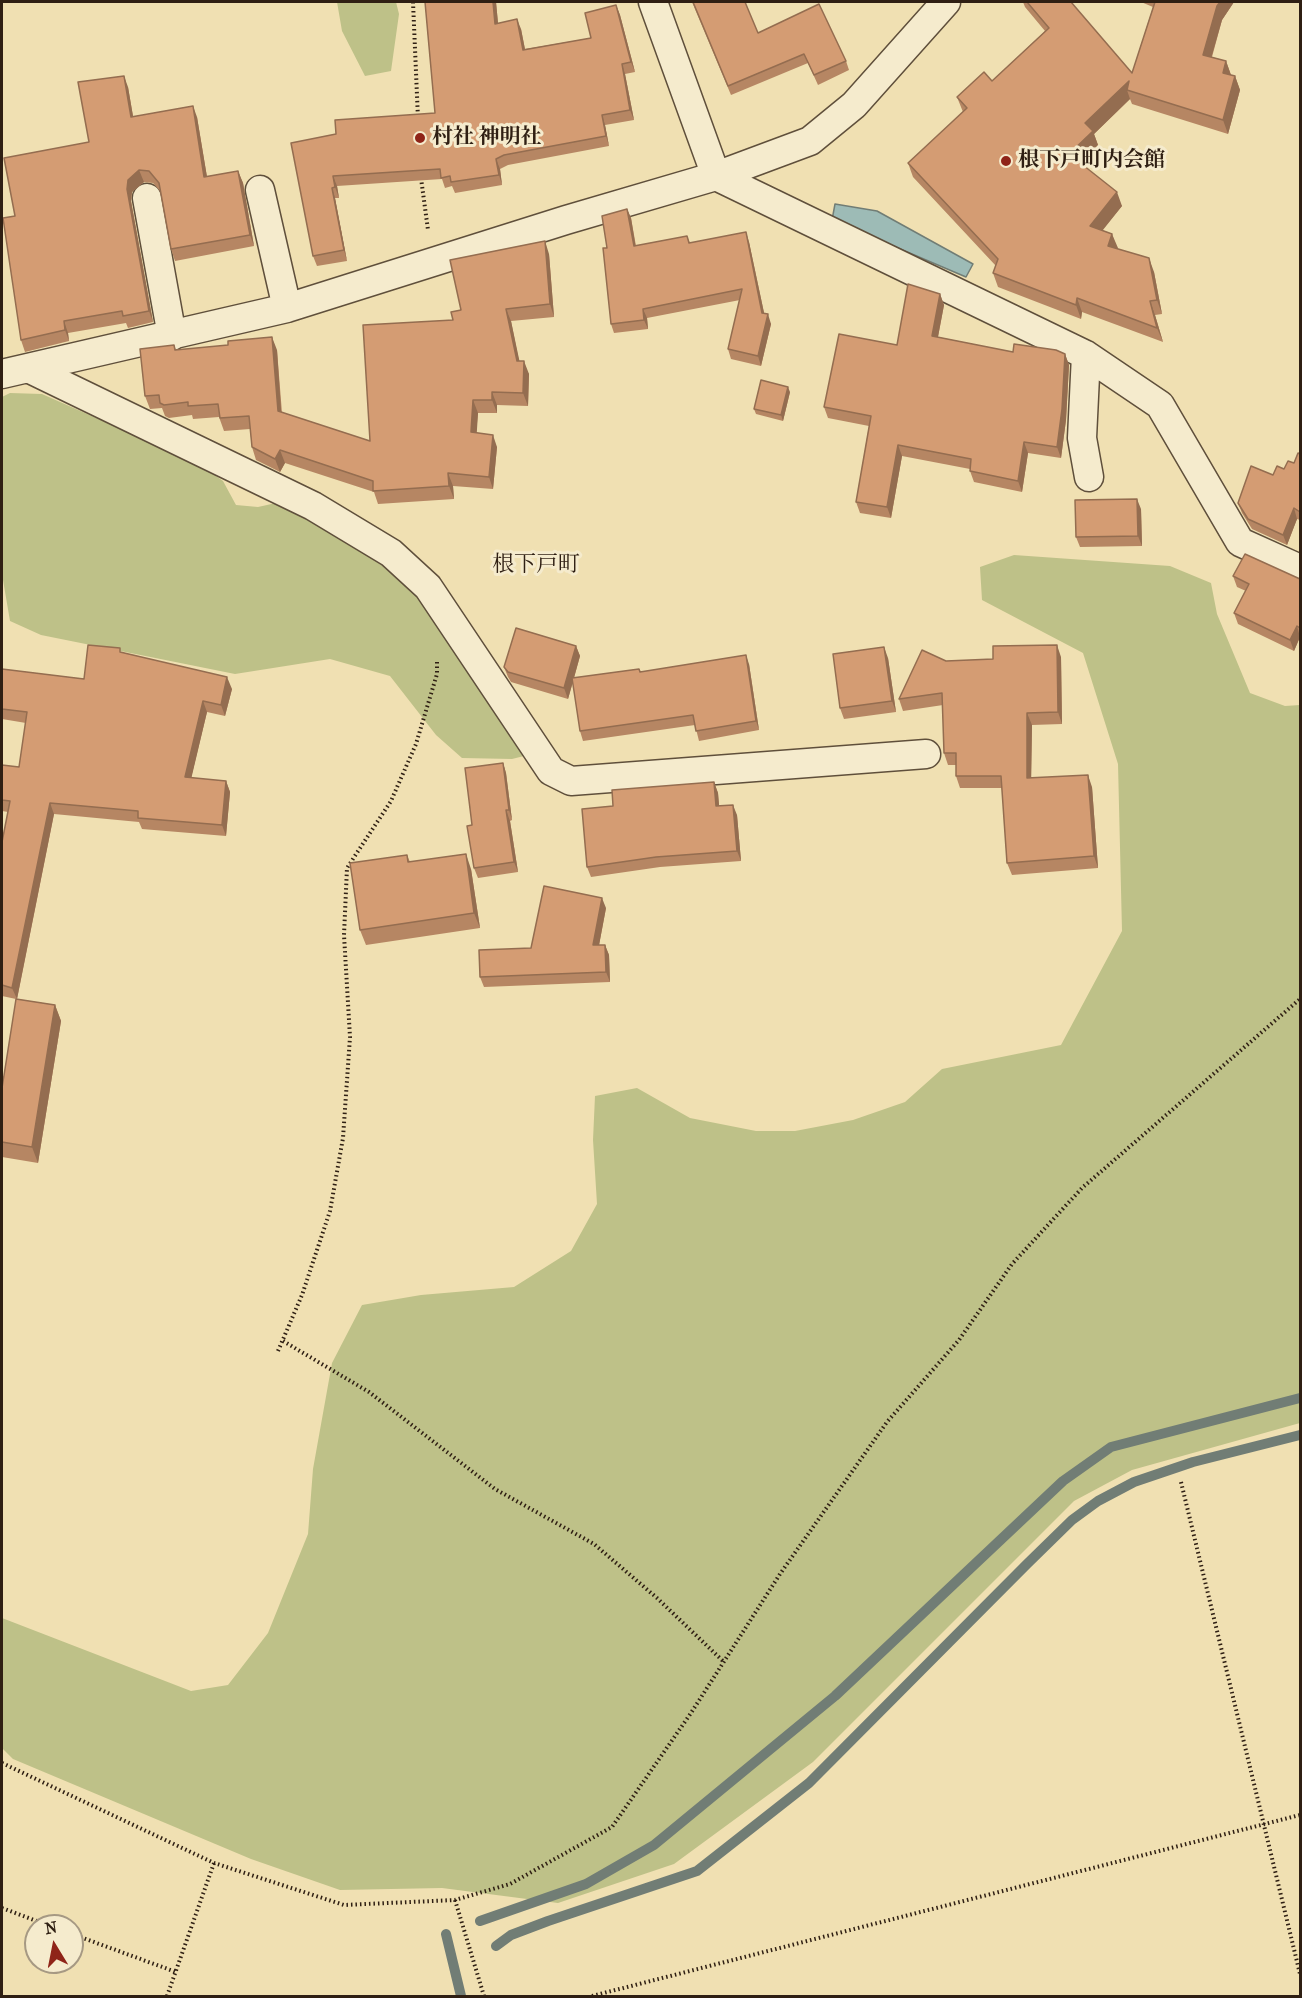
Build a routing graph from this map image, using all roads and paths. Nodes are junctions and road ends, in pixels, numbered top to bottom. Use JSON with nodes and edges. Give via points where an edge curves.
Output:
{"nodes":[{"id":1,"x":413,"y":2,"type":"edge"},
{"id":2,"x":653,"y":2,"type":"edge"},
{"id":3,"x":946,"y":2,"type":"edge"},
{"id":4,"x":418,"y":122,"type":"edge"},
{"id":5,"x":421,"y":168,"type":"edge"},
{"id":6,"x":716,"y":176,"type":"junction"},
{"id":7,"x":260,"y":190,"type":"dead end"},
{"id":8,"x":147,"y":198,"type":"dead end"},
{"id":9,"x":433,"y":263,"type":"junction"},
{"id":10,"x":287,"y":308,"type":"junction"},
{"id":11,"x":172,"y":336,"type":"junction"},
{"id":12,"x":1086,"y":355,"type":"junction"},
{"id":13,"x":15,"y":371,"type":"edge"},
{"id":14,"x":1089,"y":477,"type":"dead end"},
{"id":15,"x":1300,"y":569,"type":"edge"},
{"id":16,"x":439,"y":604,"type":"junction"},
{"id":17,"x":926,"y":754,"type":"dead end"},
{"id":18,"x":1300,"y":999,"type":"edge"},
{"id":19,"x":283,"y":1341,"type":"junction"},
{"id":20,"x":278,"y":1351,"type":"dead end"},
{"id":21,"x":1180,"y":1482,"type":"dead end"},
{"id":22,"x":724,"y":1662,"type":"junction"},
{"id":23,"x":2,"y":1763,"type":"edge"},
{"id":24,"x":1300,"y":1815,"type":"edge"},
{"id":25,"x":1264,"y":1824,"type":"junction"},
{"id":26,"x":214,"y":1863,"type":"junction"},
{"id":27,"x":456,"y":1900,"type":"junction"},
{"id":28,"x":2,"y":1908,"type":"edge"},
{"id":29,"x":24,"y":1916,"type":"edge"},
{"id":30,"x":84,"y":1938,"type":"edge"},
{"id":31,"x":176,"y":1972,"type":"junction"},
{"id":32,"x":1300,"y":1974,"type":"edge"},
{"id":33,"x":167,"y":1996,"type":"edge"},
{"id":34,"x":483,"y":1996,"type":"edge"},
{"id":35,"x":592,"y":1996,"type":"edge"}],
"edges":[{"from":1,"to":4,"type":"path"},
{"from":2,"to":6,"type":"street"},
{"from":3,"to":6,"type":"street","via":[[854,105],[810,141]]},
{"from":5,"to":9,"type":"path"},
{"from":6,"to":9,"type":"street"},
{"from":6,"to":12,"type":"street"},
{"from":7,"to":10,"type":"street"},
{"from":8,"to":11,"type":"street"},
{"from":9,"to":10,"type":"street"},
{"from":10,"to":11,"type":"street"},
{"from":11,"to":13,"type":"street"},
{"from":12,"to":14,"type":"street","via":[[1082,438]]},
{"from":12,"to":15,"type":"street","via":[[1160,405],[1240,542]]},
{"from":13,"to":16,"type":"street","via":[[313,506],[391,554],[428,587]]},
{"from":16,"to":17,"type":"street","via":[[551,771],[572,781]]},
{"from":16,"to":19,"type":"path","via":[[437,674],[416,744],[390,801],[347,868],[344,935],[350,1037],[343,1138],[330,1211]]},
{"from":18,"to":22,"type":"path","via":[[1082,1188],[1012,1264],[959,1340],[887,1422],[780,1574]]},
{"from":19,"to":20,"type":"path"},
{"from":19,"to":22,"type":"path","via":[[369,1392],[495,1489],[594,1544]]},
{"from":21,"to":25,"type":"path"},
{"from":22,"to":27,"type":"path","via":[[612,1827],[510,1884]]},
{"from":23,"to":26,"type":"path"},
{"from":24,"to":25,"type":"path"},
{"from":25,"to":32,"type":"path"},
{"from":25,"to":35,"type":"path"},
{"from":26,"to":27,"type":"path","via":[[344,1905]]},
{"from":26,"to":31,"type":"path"},
{"from":27,"to":34,"type":"path"},
{"from":28,"to":29,"type":"path"},
{"from":30,"to":31,"type":"path"},
{"from":31,"to":33,"type":"path"}]}
